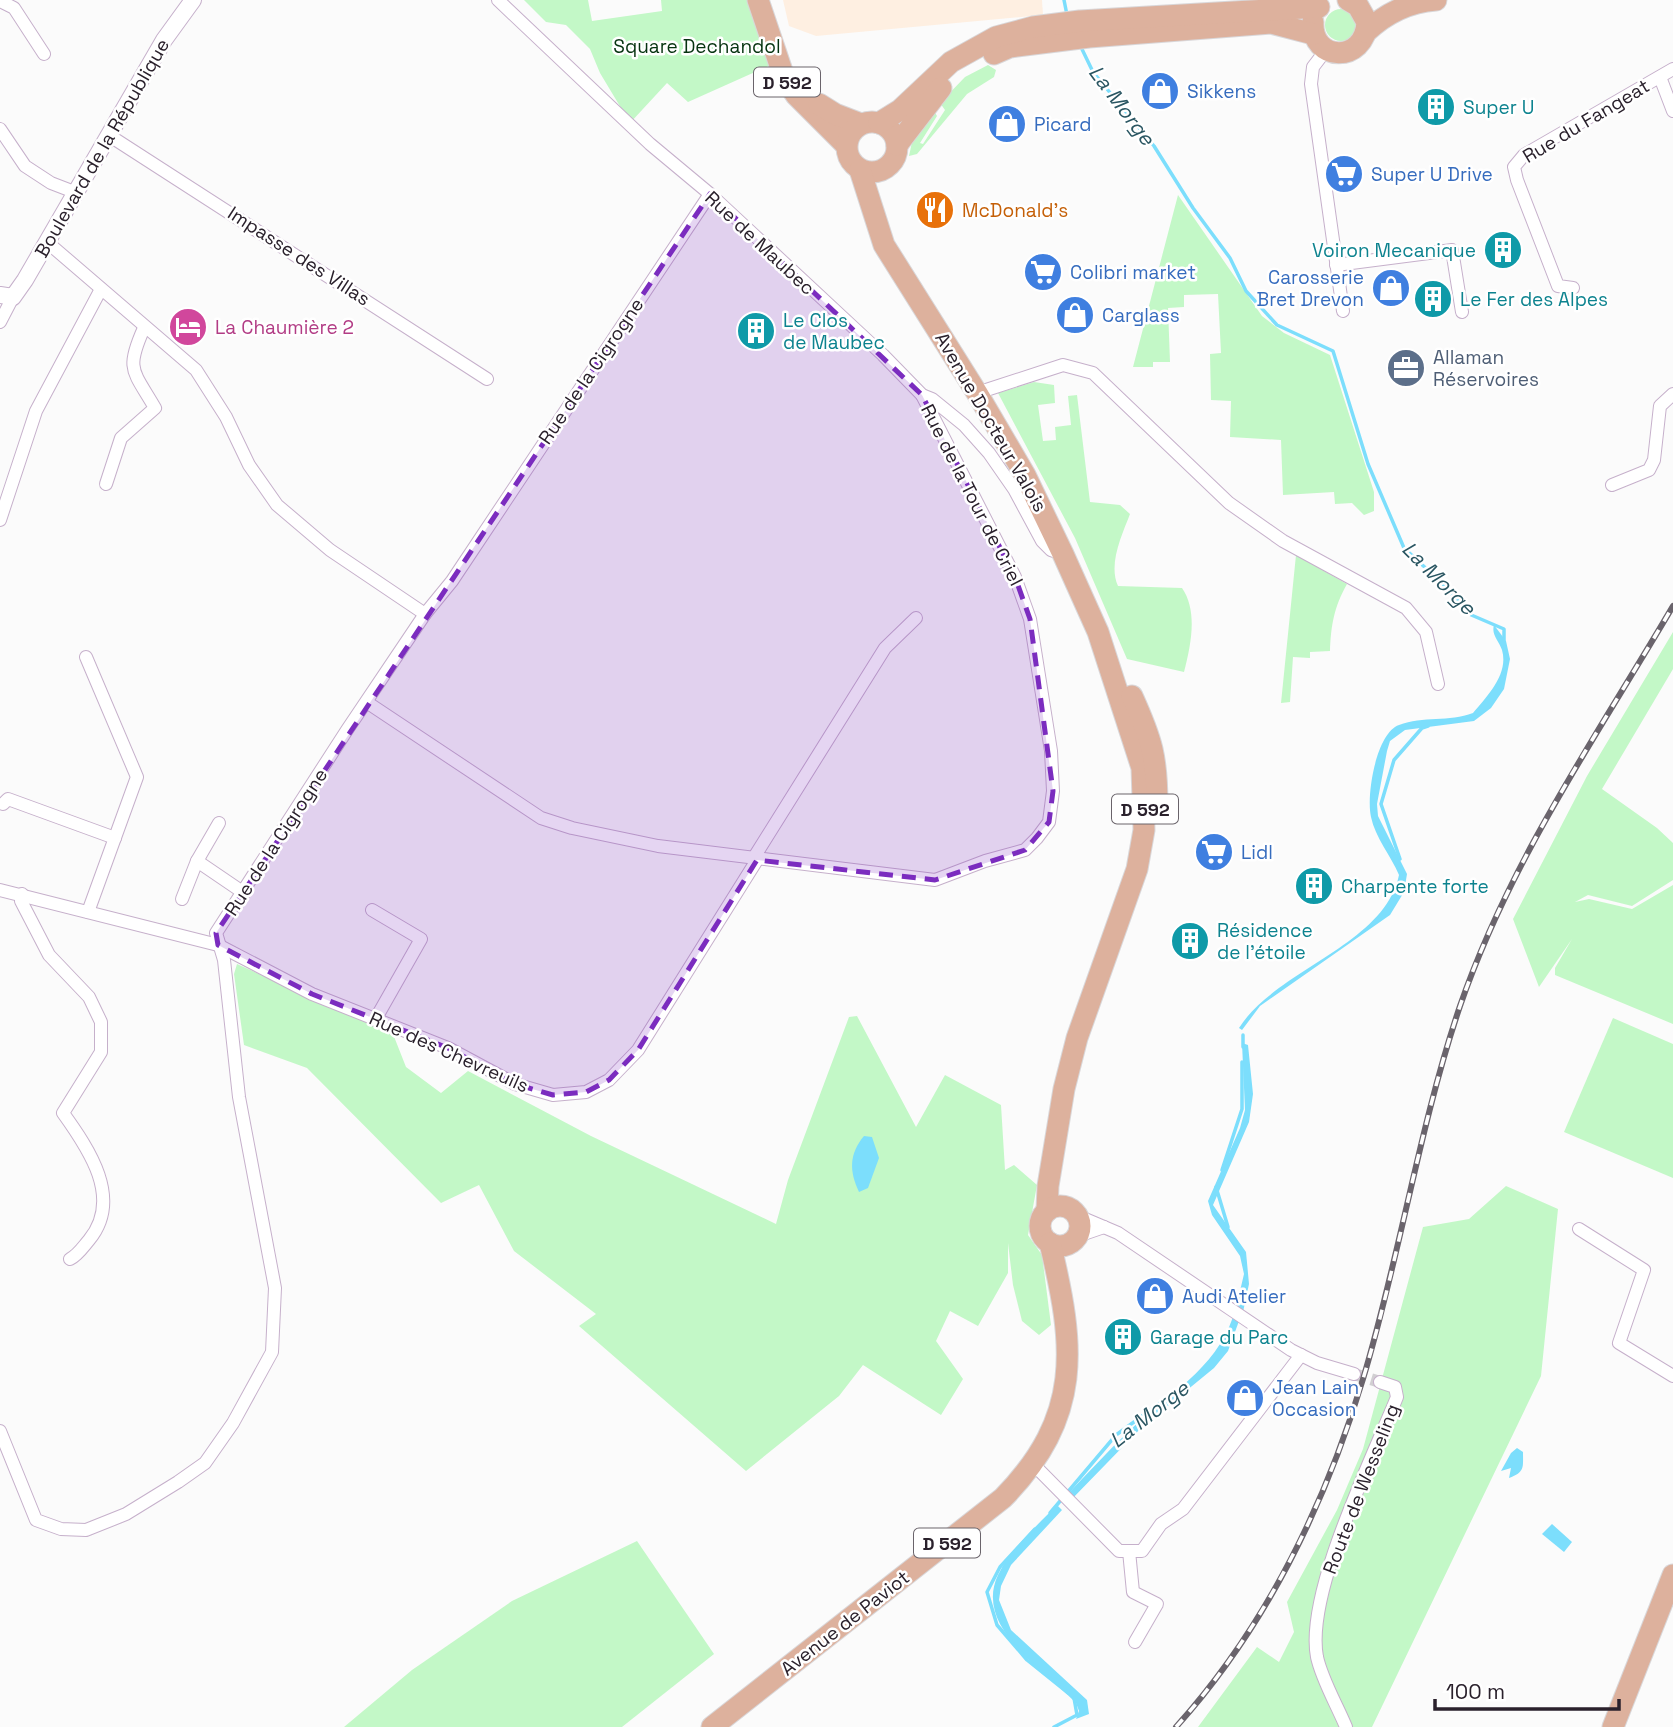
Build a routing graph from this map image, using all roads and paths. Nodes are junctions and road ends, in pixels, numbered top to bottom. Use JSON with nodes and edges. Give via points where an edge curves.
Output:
{"nodes":[{"id":1,"x":193,"y":0,"type":"edge"},
{"id":2,"x":498,"y":0,"type":"edge"},
{"id":3,"x":758,"y":0,"type":"edge"},
{"id":4,"x":770,"y":0,"type":"edge"},
{"id":5,"x":1388,"y":0,"type":"edge"},
{"id":6,"x":1436,"y":0,"type":"edge"},
{"id":7,"x":3,"y":2,"type":"edge"},
{"id":8,"x":1353,"y":3,"type":"edge"},
{"id":9,"x":1325,"y":4,"type":"edge"},
{"id":10,"x":1366,"y":32,"type":"junction"},
{"id":11,"x":1080,"y":33,"type":"junction"},
{"id":12,"x":1320,"y":42,"type":"junction"},
{"id":13,"x":44,"y":54,"type":"dead end"},
{"id":14,"x":1673,"y":69,"type":"edge"},
{"id":15,"x":1660,"y":76,"type":"junction"},
{"id":16,"x":1673,"y":111,"type":"edge"},
{"id":17,"x":870,"y":123,"type":"junction"},
{"id":18,"x":0,"y":129,"type":"edge"},
{"id":19,"x":110,"y":135,"type":"junction"},
{"id":20,"x":846,"y":145,"type":"junction"},
{"id":21,"x":897,"y":145,"type":"junction"},
{"id":22,"x":887,"y":168,"type":"junction"},
{"id":23,"x":860,"y":170,"type":"junction"},
{"id":24,"x":77,"y":193,"type":"junction"},
{"id":25,"x":710,"y":194,"type":"junction"},
{"id":26,"x":874,"y":217,"type":"junction"},
{"id":27,"x":47,"y":242,"type":"junction"},
{"id":28,"x":1336,"y":265,"type":"junction"},
{"id":29,"x":1573,"y":288,"type":"dead end"},
{"id":30,"x":101,"y":289,"type":"junction"},
{"id":31,"x":7,"y":296,"type":"edge"},
{"id":32,"x":1343,"y":311,"type":"dead end"},
{"id":33,"x":1462,"y":312,"type":"dead end"},
{"id":34,"x":0,"y":322,"type":"edge"},
{"id":35,"x":144,"y":328,"type":"junction"},
{"id":36,"x":487,"y":379,"type":"dead end"},
{"id":37,"x":977,"y":393,"type":"junction"},
{"id":38,"x":1673,"y":394,"type":"edge"},
{"id":39,"x":922,"y":395,"type":"junction"},
{"id":40,"x":106,"y":484,"type":"dead end"},
{"id":41,"x":1612,"y":485,"type":"dead end"},
{"id":42,"x":0,"y":520,"type":"edge"},
{"id":43,"x":1063,"y":554,"type":"junction"},
{"id":44,"x":425,"y":614,"type":"junction"},
{"id":45,"x":916,"y":618,"type":"dead end"},
{"id":46,"x":86,"y":657,"type":"dead end"},
{"id":47,"x":1438,"y":684,"type":"dead end"},
{"id":48,"x":368,"y":703,"type":"junction"},
{"id":49,"x":3,"y":804,"type":"dead end"},
{"id":50,"x":219,"y":823,"type":"dead end"},
{"id":51,"x":115,"y":838,"type":"junction"},
{"id":52,"x":755,"y":859,"type":"junction"},
{"id":53,"x":197,"y":861,"type":"junction"},
{"id":54,"x":0,"y":890,"type":"edge"},
{"id":55,"x":244,"y":893,"type":"junction"},
{"id":56,"x":22,"y":894,"type":"junction"},
{"id":57,"x":182,"y":900,"type":"dead end"},
{"id":58,"x":372,"y":910,"type":"dead end"},
{"id":59,"x":88,"y":912,"type":"junction"},
{"id":60,"x":218,"y":945,"type":"junction"},
{"id":61,"x":375,"y":1020,"type":"junction"},
{"id":62,"x":1054,"y":1156,"type":"junction"},
{"id":63,"x":1047,"y":1211,"type":"junction"},
{"id":64,"x":1104,"y":1227,"type":"junction"},
{"id":65,"x":1069,"y":1229,"type":"junction"},
{"id":66,"x":1579,"y":1229,"type":"dead end"},
{"id":67,"x":70,"y":1259,"type":"dead end"},
{"id":68,"x":1301,"y":1354,"type":"junction"},
{"id":69,"x":1354,"y":1374,"type":"tunnel mouth"},
{"id":70,"x":1673,"y":1376,"type":"edge"},
{"id":71,"x":1380,"y":1382,"type":"tunnel mouth"},
{"id":72,"x":0,"y":1431,"type":"edge"},
{"id":73,"x":1033,"y":1464,"type":"junction"},
{"id":74,"x":1129,"y":1551,"type":"junction"},
{"id":75,"x":1673,"y":1575,"type":"edge"},
{"id":76,"x":1135,"y":1642,"type":"dead end"},
{"id":77,"x":712,"y":1727,"type":"edge"},
{"id":78,"x":1346,"y":1727,"type":"edge"},
{"id":79,"x":1613,"y":1727,"type":"edge"}],
"edges":[{"from":1,"to":19,"type":"street","name":"Boulevard de la République","via":[[164,40]]},
{"from":2,"to":25,"type":"street","name":"Rue de Maubec","via":[[650,144]]},
{"from":3,"to":20,"type":"main road","number":"D 592","via":[[784,77]]},
{"from":4,"to":17,"type":"main road","number":"D 592","via":[[788,60],[807,94],[835,114]]},
{"from":5,"to":8,"type":"main road"},
{"from":6,"to":10,"type":"main road","via":[[1394,11]]},
{"from":7,"to":13,"type":"street","via":[[14,8]]},
{"from":8,"to":10,"type":"main road","via":[[1367,22]]},
{"from":9,"to":11,"type":"main road"},
{"from":9,"to":12,"type":"main road","via":[[1313,19]]},
{"from":10,"to":12,"type":"main road","via":[[1351,51],[1338,53]]},
{"from":11,"to":12,"type":"main road","via":[[1271,23]]},
{"from":11,"to":17,"type":"main road","via":[[1055,23],[996,37],[943,68],[900,110]]},
{"from":11,"to":21,"type":"main road","via":[[1010,47],[975,62],[949,79]]},
{"from":12,"to":28,"type":"street","via":[[1311,84]]},
{"from":14,"to":15,"type":"street","name":"Rue du Fangeat"},
{"from":15,"to":16,"type":"street"},
{"from":15,"to":29,"type":"street","name":"Rue du Fangeat","via":[[1524,155],[1514,167],[1558,286]]},
{"from":17,"to":20,"type":"main road","via":[[853,129]]},
{"from":17,"to":21,"type":"main road","via":[[888,127]]},
{"from":18,"to":24,"type":"street","via":[[25,166]]},
{"from":19,"to":24,"type":"street","name":"Boulevard de la République"},
{"from":19,"to":36,"type":"street","name":"Impasse des Villas"},
{"from":20,"to":23,"type":"main road","via":[[852,164]]},
{"from":21,"to":22,"type":"main road","via":[[897,155]]},
{"from":22,"to":23,"type":"main road","via":[[872,173]]},
{"from":22,"to":26,"type":"main road"},
{"from":23,"to":26,"type":"main road","number":"D 592"},
{"from":24,"to":27,"type":"street","name":"Boulevard de la République"},
{"from":25,"to":39,"type":"street","name":"Rue de Maubec"},
{"from":25,"to":44,"type":"street","name":"Rue de la Cigrogne","via":[[452,581]]},
{"from":26,"to":37,"type":"main road","name":"Avenue Docteur Valois","number":"D 592","via":[[884,245]]},
{"from":27,"to":30,"type":"street"},
{"from":27,"to":31,"type":"street","name":"Boulevard de la République"},
{"from":28,"to":32,"type":"street"},
{"from":28,"to":33,"type":"street","via":[[1452,250]]},
{"from":30,"to":35,"type":"street"},
{"from":30,"to":42,"type":"street","via":[[36,411]]},
{"from":31,"to":34,"type":"street"},
{"from":35,"to":40,"type":"street","via":[[131,367],[155,408],[121,439]]},
{"from":35,"to":44,"type":"street","via":[[196,370],[226,417],[248,465],[277,505],[330,550]]},
{"from":37,"to":43,"type":"main road","name":"Avenue Docteur Valois","number":"D 592"},
{"from":37,"to":47,"type":"street","via":[[1063,365],[1093,373],[1229,503],[1283,541],[1406,608],[1426,632]]},
{"from":38,"to":41,"type":"street","via":[[1660,406],[1649,470]]},
{"from":39,"to":43,"type":"street","name":"Rue de Maubec","via":[[964,425],[989,453],[1042,541]]},
{"from":39,"to":52,"type":"street","name":"Rue de la Tour de Criel","via":[[1016,577],[1030,619],[1051,751],[1049,822],[1025,850],[935,880]]},
{"from":43,"to":62,"type":"main road","name":"Avenue Docteur Valois","number":"D 592","via":[[1136,705],[1158,768],[1157,832],[1148,871],[1077,1038]]},
{"from":44,"to":48,"type":"street","name":"Rue de la Cigrogne"},
{"from":45,"to":52,"type":"street","via":[[885,648]]},
{"from":46,"to":51,"type":"street","via":[[137,777]]},
{"from":48,"to":52,"type":"street","name":"Rue de la Tour de Criel","via":[[552,824],[658,846]]},
{"from":48,"to":55,"type":"street","name":"Rue de la Cigrogne"},
{"from":49,"to":51,"type":"street","via":[[9,799]]},
{"from":50,"to":53,"type":"street"},
{"from":51,"to":59,"type":"street"},
{"from":52,"to":61,"type":"street","name":"Rue des Chevreuils","via":[[638,1050],[609,1080],[586,1092],[553,1095],[515,1084],[448,1048]]},
{"from":53,"to":55,"type":"street"},
{"from":53,"to":57,"type":"street"},
{"from":54,"to":56,"type":"street","name":"Rue des Chevreuils"},
{"from":55,"to":60,"type":"street","name":"Rue de la Cigrogne","via":[[216,933]]},
{"from":56,"to":59,"type":"street","name":"Rue des Chevreuils"},
{"from":56,"to":67,"type":"street","via":[[49,955],[89,997],[101,1021],[101,1052],[63,1113],[89,1149],[104,1193],[100,1226]]},
{"from":58,"to":61,"type":"street","via":[[421,939]]},
{"from":59,"to":60,"type":"street","name":"Rue des Chevreuils"},
{"from":60,"to":61,"type":"street","name":"Rue des Chevreuils","via":[[312,994]]},
{"from":60,"to":72,"type":"street","via":[[224,960],[239,1097],[275,1287],[272,1352],[205,1463],[126,1514],[86,1530],[61,1529],[36,1520]]},
{"from":62,"to":63,"type":"main road","name":"Avenue Docteur Valois","number":"D 592"},
{"from":62,"to":65,"type":"main road","name":"Avenue Docteur Valois","number":"D 592"},
{"from":63,"to":65,"type":"main road","via":[[1058,1206]]},
{"from":63,"to":65,"type":"main road","name":"Avenue Docteur Valois","via":[[1041,1231]]},
{"from":64,"to":65,"type":"street"},
{"from":64,"to":65,"type":"street"},
{"from":64,"to":68,"type":"street"},
{"from":65,"to":73,"type":"main road","name":"Avenue de Paviot","number":"D 592","via":[[1063,1299],[1065,1397]]},
{"from":66,"to":70,"type":"street","via":[[1644,1270],[1619,1343]]},
{"from":68,"to":69,"type":"street"},
{"from":68,"to":74,"type":"street","via":[[1183,1509],[1161,1524],[1142,1551]]},
{"from":71,"to":78,"type":"street","name":"Route de Wesseling","via":[[1395,1387],[1397,1397],[1326,1575],[1317,1626],[1317,1657]]},
{"from":73,"to":74,"type":"street","via":[[1119,1551]]},
{"from":73,"to":77,"type":"main road","name":"Avenue de Paviot","number":"D 592","via":[[1003,1498]]},
{"from":74,"to":76,"type":"street","via":[[1133,1591],[1157,1604]]},
{"from":75,"to":79,"type":"main road"}]}
